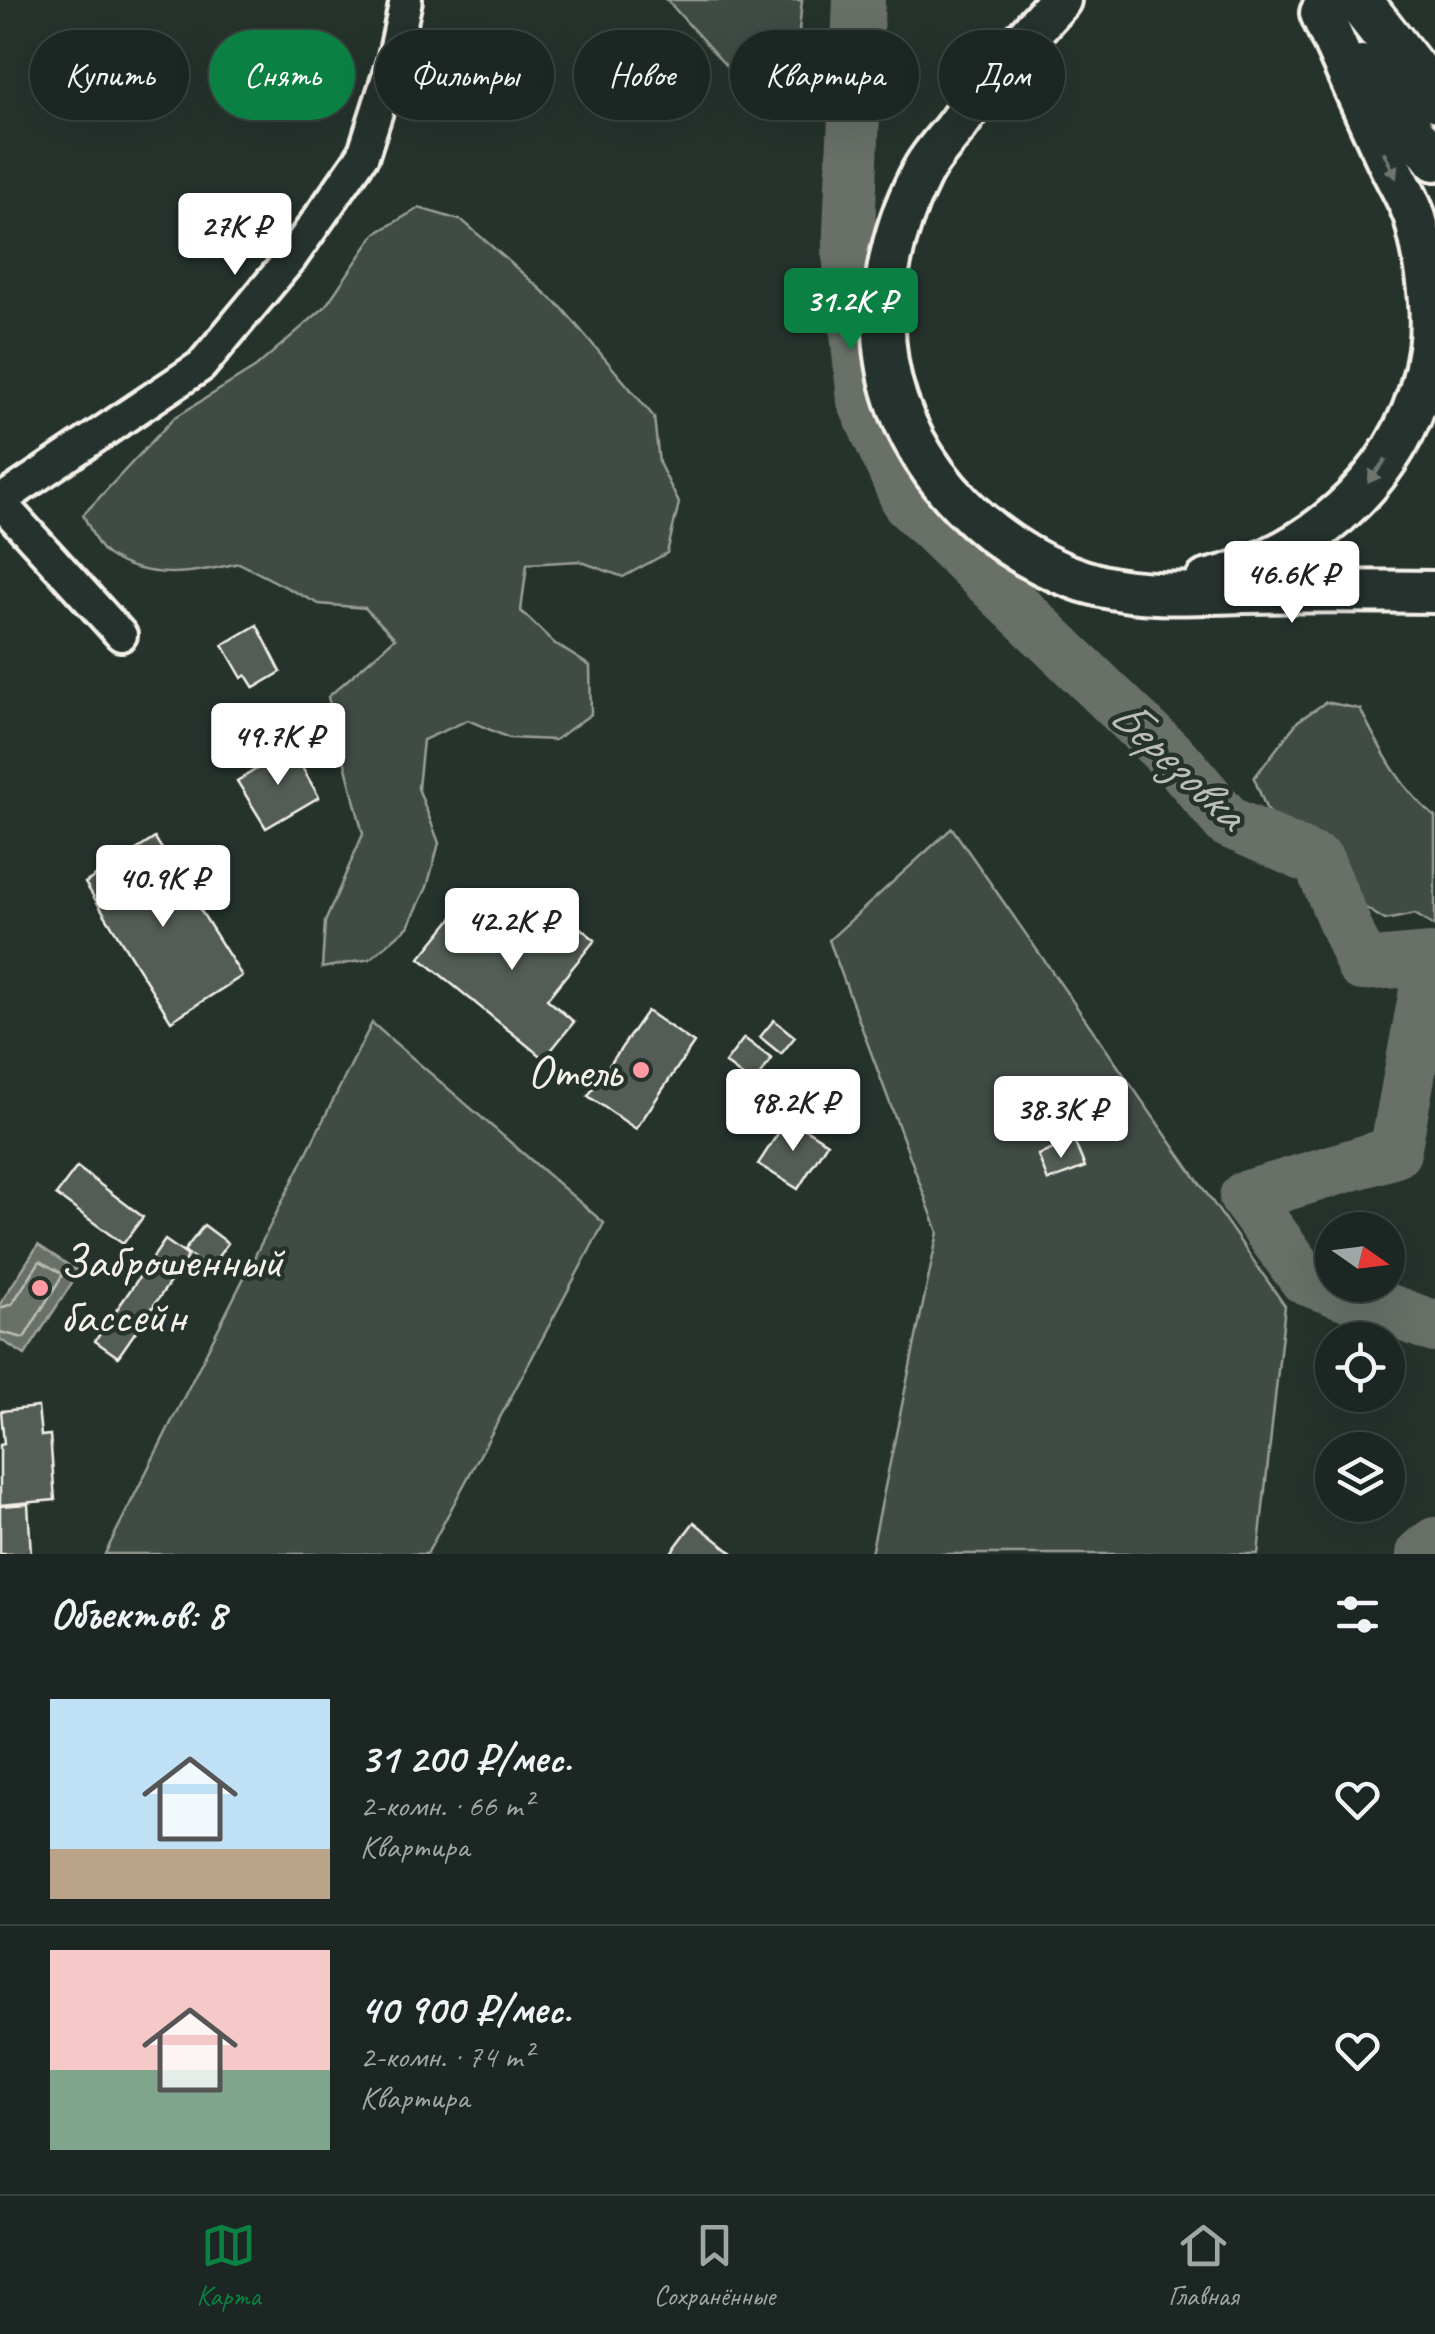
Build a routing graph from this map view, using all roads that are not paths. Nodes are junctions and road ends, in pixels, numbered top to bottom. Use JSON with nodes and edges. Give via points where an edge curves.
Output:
{"nodes":[{"id":1,"x":406,"y":0,"type":"edge"},
{"id":2,"x":1060,"y":0,"type":"edge"},
{"id":3,"x":1330,"y":4,"type":"edge"},
{"id":4,"x":1435,"y":98,"type":"edge"},
{"id":5,"x":1435,"y":160,"type":"edge"},
{"id":6,"x":0,"y":502,"type":"edge"},
{"id":7,"x":1435,"y":592,"type":"edge"},
{"id":8,"x":1149,"y":593,"type":"junction"},
{"id":9,"x":121,"y":635,"type":"dead end"}],
"edges":[{"from":1,"to":6,"type":"street","via":[[394,61],[362,155],[292,258],[201,366]]},
{"from":2,"to":8,"type":"main road","via":[[1002,63],[920,175],[896,234],[884,293],[887,363],[903,414],[934,473],[979,524],[1034,562],[1100,586]]},
{"from":3,"to":4,"type":"highway"},
{"from":3,"to":5,"type":"main road"},
{"from":3,"to":8,"type":"main road","one_way":true,"via":[[1415,218],[1429,288],[1429,348],[1413,412],[1381,470],[1337,518],[1290,550],[1231,575]]},
{"from":6,"to":9,"type":"street"},
{"from":7,"to":8,"type":"main road"}]}
